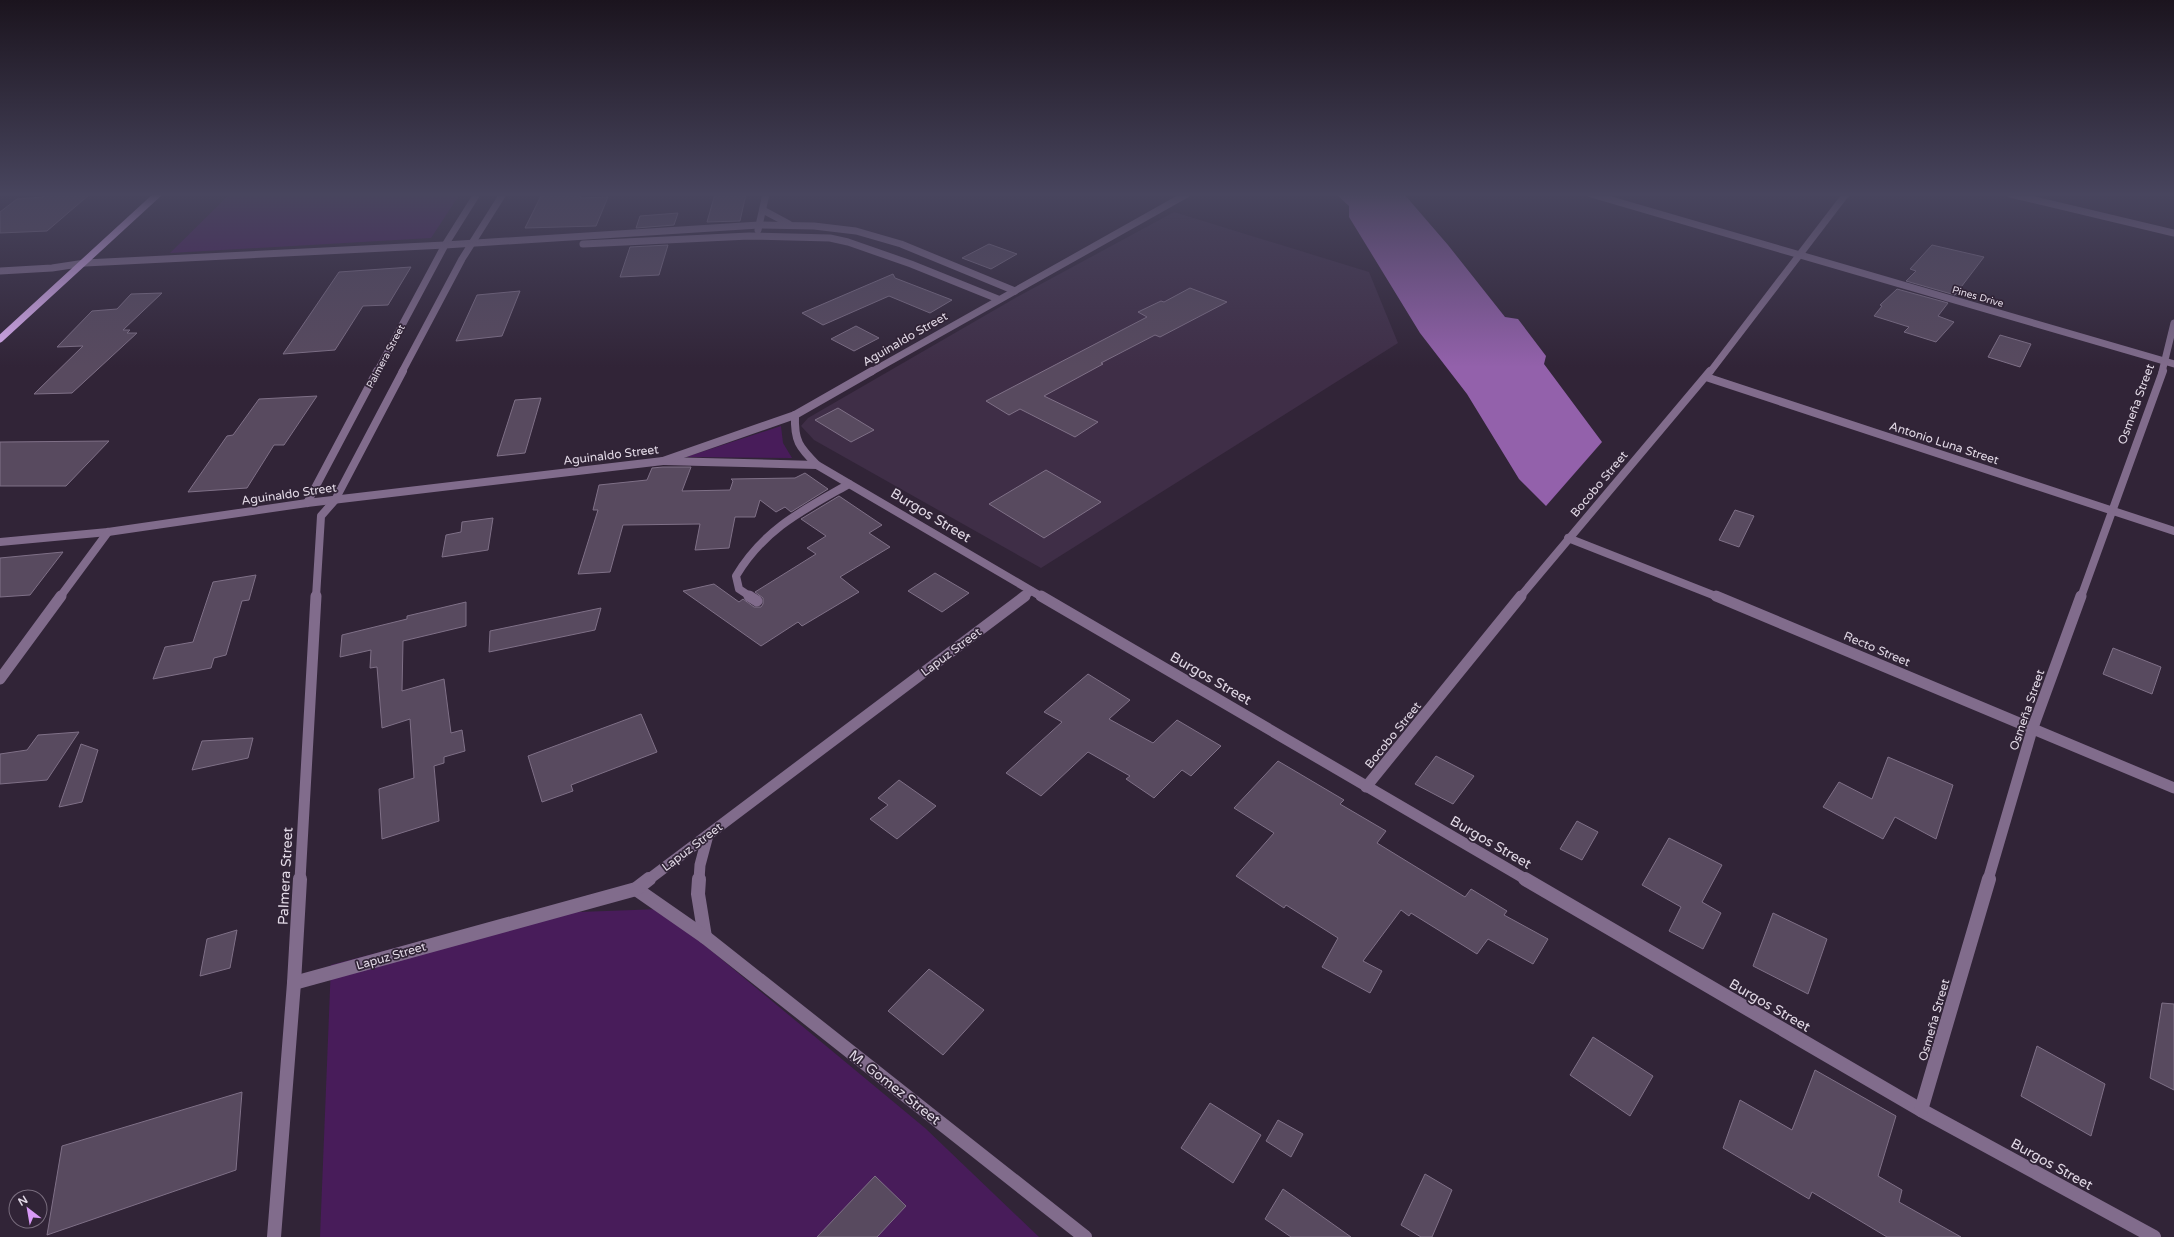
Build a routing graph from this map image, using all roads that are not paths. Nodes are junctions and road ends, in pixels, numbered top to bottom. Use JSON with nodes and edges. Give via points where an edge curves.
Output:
{"nodes":[{"id":1,"x":97,"y":252,"type":"edge"},
{"id":2,"x":354,"y":252,"type":"edge"},
{"id":3,"x":381,"y":252,"type":"edge"},
{"id":4,"x":441,"y":252,"type":"edge"},
{"id":5,"x":468,"y":252,"type":"edge"},
{"id":6,"x":876,"y":252,"type":"edge"},
{"id":7,"x":920,"y":252,"type":"edge"},
{"id":8,"x":1085,"y":252,"type":"edge"},
{"id":9,"x":1791,"y":252,"type":"edge"},
{"id":10,"x":1799,"y":254,"type":"junction"},
{"id":11,"x":85,"y":263,"type":"junction"},
{"id":12,"x":52,"y":268,"type":"junction"},
{"id":13,"x":77,"y":270,"type":"junction"},
{"id":14,"x":0,"y":271,"type":"edge"},
{"id":15,"x":1015,"y":291,"type":"junction"},
{"id":16,"x":998,"y":299,"type":"junction"},
{"id":17,"x":2174,"y":323,"type":"edge"},
{"id":18,"x":0,"y":340,"type":"edge"},
{"id":19,"x":2170,"y":363,"type":"edge"},
{"id":20,"x":1706,"y":377,"type":"junction"},
{"id":21,"x":795,"y":415,"type":"junction"},
{"id":22,"x":663,"y":461,"type":"junction"},
{"id":23,"x":817,"y":465,"type":"junction"},
{"id":24,"x":849,"y":484,"type":"junction"},
{"id":25,"x":335,"y":500,"type":"junction"},
{"id":26,"x":307,"y":504,"type":"junction"},
{"id":27,"x":2112,"y":510,"type":"junction"},
{"id":28,"x":322,"y":516,"type":"junction"},
{"id":29,"x":2174,"y":531,"type":"edge"},
{"id":30,"x":108,"y":532,"type":"junction"},
{"id":31,"x":1568,"y":538,"type":"junction"},
{"id":32,"x":0,"y":542,"type":"edge"},
{"id":33,"x":1031,"y":591,"type":"junction"},
{"id":34,"x":756,"y":601,"type":"dead end"},
{"id":35,"x":0,"y":679,"type":"edge"},
{"id":36,"x":2032,"y":730,"type":"junction"},
{"id":37,"x":1366,"y":787,"type":"junction"},
{"id":38,"x":2174,"y":788,"type":"edge"},
{"id":39,"x":708,"y":834,"type":"junction"},
{"id":40,"x":636,"y":889,"type":"junction"},
{"id":41,"x":705,"y":937,"type":"junction"},
{"id":42,"x":294,"y":983,"type":"junction"},
{"id":43,"x":1921,"y":1110,"type":"junction"},
{"id":44,"x":274,"y":1237,"type":"edge"},
{"id":45,"x":1085,"y":1237,"type":"edge"},
{"id":46,"x":2154,"y":1237,"type":"edge"}],
"edges":[{"from":1,"to":11,"type":"main road"},
{"from":2,"to":11,"type":"street"},
{"from":3,"to":13,"type":"street"},
{"from":4,"to":26,"type":"street","name":"Palmera Street"},
{"from":5,"to":25,"type":"street","name":"Palmera Street"},
{"from":6,"to":16,"type":"street"},
{"from":7,"to":15,"type":"street"},
{"from":8,"to":15,"type":"street","name":"Aguinaldo Street"},
{"from":9,"to":10,"type":"street","name":"Pines Drive"},
{"from":10,"to":19,"type":"street","name":"Pines Drive"},
{"from":10,"to":20,"type":"street","name":"Bocobo Street"},
{"from":11,"to":12,"type":"street"},
{"from":11,"to":13,"type":"main road"},
{"from":12,"to":13,"type":"street"},
{"from":12,"to":14,"type":"street"},
{"from":13,"to":18,"type":"main road"},
{"from":15,"to":16,"type":"street","name":"Aguinaldo Street"},
{"from":16,"to":21,"type":"street","name":"Aguinaldo Street"},
{"from":17,"to":19,"type":"street","name":"Osmeña Street"},
{"from":19,"to":27,"type":"street","name":"Osmeña Street"},
{"from":20,"to":27,"type":"street","name":"Antonio Luna Street"},
{"from":20,"to":31,"type":"street","name":"Bocobo Street"},
{"from":21,"to":22,"type":"street","name":"Aguinaldo Street"},
{"from":21,"to":23,"type":"street","name":"Burgos Street","via":[[793,437],[801,450]]},
{"from":22,"to":23,"type":"street","name":"Burgos Street"},
{"from":22,"to":25,"type":"street","name":"Aguinaldo Street"},
{"from":23,"to":24,"type":"street","name":"Burgos Street"},
{"from":24,"to":33,"type":"street","name":"Burgos Street"},
{"from":24,"to":34,"type":"street","via":[[783,522],[764,536],[745,558],[736,576],[739,589]]},
{"from":25,"to":26,"type":"street","name":"Aguinaldo Street"},
{"from":25,"to":28,"type":"street","name":"Palmera Street"},
{"from":26,"to":28,"type":"street"},
{"from":26,"to":30,"type":"street","name":"Aguinaldo Street"},
{"from":27,"to":29,"type":"street","name":"Antonio Luna Street"},
{"from":27,"to":36,"type":"street","name":"Osmeña Street"},
{"from":28,"to":42,"type":"street","name":"Palmera Street"},
{"from":30,"to":32,"type":"street","name":"Aguinaldo Street"},
{"from":30,"to":35,"type":"street"},
{"from":31,"to":36,"type":"street","name":"Recto Street","via":[[1765,615]]},
{"from":31,"to":37,"type":"street","name":"Bocobo Street"},
{"from":33,"to":37,"type":"street","name":"Burgos Street"},
{"from":33,"to":39,"type":"street","name":"Lapuz Street"},
{"from":36,"to":38,"type":"street","name":"Recto Street"},
{"from":36,"to":43,"type":"street","name":"Osmeña Street"},
{"from":37,"to":43,"type":"street","name":"Burgos Street"},
{"from":39,"to":40,"type":"street","name":"Lapuz Street"},
{"from":39,"to":41,"type":"street","via":[[700,865],[698,894]]},
{"from":40,"to":41,"type":"street","name":"M. Gomez Street"},
{"from":40,"to":42,"type":"street","name":"Lapuz Street"},
{"from":41,"to":45,"type":"street","name":"M. Gomez Street"},
{"from":42,"to":44,"type":"street","name":"Palmera Street"},
{"from":43,"to":46,"type":"street","name":"Burgos Street"}]}
